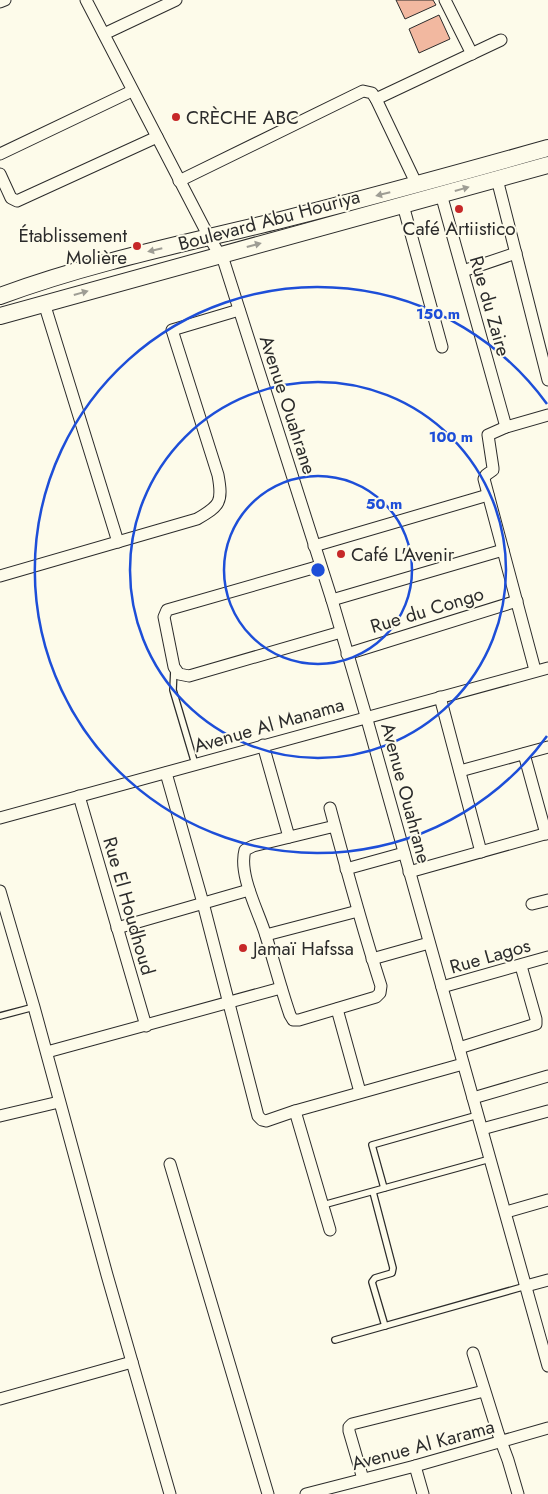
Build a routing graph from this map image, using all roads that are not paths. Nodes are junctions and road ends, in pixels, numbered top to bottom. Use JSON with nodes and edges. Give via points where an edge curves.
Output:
{"nodes":[{"id":1,"x":5,"y":0,"type":"edge"},
{"id":2,"x":86,"y":0,"type":"edge"},
{"id":3,"x":176,"y":0,"type":"edge"},
{"id":4,"x":445,"y":0,"type":"edge"},
{"id":5,"x":0,"y":2,"type":"edge"},
{"id":6,"x":104,"y":34,"type":"junction"},
{"id":7,"x":501,"y":40,"type":"dead end"},
{"id":8,"x":472,"y":54,"type":"junction"},
{"id":9,"x":132,"y":91,"type":"junction"},
{"id":10,"x":376,"y":99,"type":"junction"},
{"id":11,"x":157,"y":137,"type":"junction"},
{"id":12,"x":548,"y":148,"type":"edge"},
{"id":13,"x":0,"y":154,"type":"edge"},
{"id":14,"x":548,"y":165,"type":"edge"},
{"id":15,"x":0,"y":174,"type":"edge"},
{"id":16,"x":497,"y":179,"type":"junction"},
{"id":17,"x":179,"y":181,"type":"junction"},
{"id":18,"x":417,"y":185,"type":"junction"},
{"id":19,"x":441,"y":194,"type":"junction"},
{"id":20,"x":403,"y":205,"type":"junction"},
{"id":21,"x":281,"y":220,"type":"junction"},
{"id":22,"x":287,"y":236,"type":"junction"},
{"id":23,"x":209,"y":237,"type":"junction"},
{"id":24,"x":516,"y":253,"type":"junction"},
{"id":25,"x":220,"y":254,"type":"junction"},
{"id":26,"x":463,"y":271,"type":"junction"},
{"id":27,"x":0,"y":296,"type":"edge"},
{"id":28,"x":44,"y":303,"type":"junction"},
{"id":29,"x":239,"y":310,"type":"junction"},
{"id":30,"x":0,"y":316,"type":"edge"},
{"id":31,"x":442,"y":347,"type":"dead end"},
{"id":32,"x":548,"y":380,"type":"edge"},
{"id":33,"x":548,"y":415,"type":"edge"},
{"id":34,"x":506,"y":427,"type":"junction"},
{"id":35,"x":488,"y":495,"type":"junction"},
{"id":36,"x":118,"y":542,"type":"junction"},
{"id":37,"x":314,"y":546,"type":"junction"},
{"id":38,"x":503,"y":550,"type":"junction"},
{"id":39,"x":320,"y":566,"type":"junction"},
{"id":40,"x":0,"y":576,"type":"edge"},
{"id":41,"x":332,"y":600,"type":"junction"},
{"id":42,"x":517,"y":601,"type":"junction"},
{"id":43,"x":341,"y":632,"type":"junction"},
{"id":44,"x":347,"y":654,"type":"junction"},
{"id":45,"x":174,"y":667,"type":"junction"},
{"id":46,"x":548,"y":668,"type":"edge"},
{"id":47,"x":536,"y":670,"type":"junction"},
{"id":48,"x":440,"y":697,"type":"junction"},
{"id":49,"x":366,"y":716,"type":"junction"},
{"id":50,"x":264,"y":745,"type":"junction"},
{"id":51,"x":548,"y":747,"type":"edge"},
{"id":52,"x":524,"y":754,"type":"junction"},
{"id":53,"x":195,"y":764,"type":"junction"},
{"id":54,"x":460,"y":771,"type":"junction"},
{"id":55,"x":166,"y":773,"type":"junction"},
{"id":56,"x":79,"y":796,"type":"junction"},
{"id":57,"x":330,"y":808,"type":"dead end"},
{"id":58,"x":0,"y":818,"type":"edge"},
{"id":59,"x":335,"y":826,"type":"junction"},
{"id":60,"x":547,"y":834,"type":"edge"},
{"id":61,"x":288,"y":837,"type":"junction"},
{"id":62,"x":481,"y":852,"type":"junction"},
{"id":63,"x":404,"y":853,"type":"junction"},
{"id":64,"x":346,"y":869,"type":"junction"},
{"id":65,"x":409,"y":872,"type":"junction"},
{"id":66,"x":249,"y":890,"type":"junction"},
{"id":67,"x":0,"y":891,"type":"edge"},
{"id":68,"x":548,"y":900,"type":"edge"},
{"id":69,"x":204,"y":903,"type":"junction"},
{"id":70,"x":532,"y":904,"type":"dead end"},
{"id":71,"x":358,"y":911,"type":"junction"},
{"id":72,"x":117,"y":928,"type":"junction"},
{"id":73,"x":266,"y":935,"type":"junction"},
{"id":74,"x":429,"y":942,"type":"junction"},
{"id":75,"x":548,"y":958,"type":"edge"},
{"id":76,"x":372,"y":959,"type":"junction"},
{"id":77,"x":521,"y":966,"type":"junction"},
{"id":78,"x":281,"y":988,"type":"junction"},
{"id":79,"x":442,"y":988,"type":"junction"},
{"id":80,"x":230,"y":1002,"type":"junction"},
{"id":81,"x":34,"y":1007,"type":"junction"},
{"id":82,"x":337,"y":1009,"type":"junction"},
{"id":83,"x":0,"y":1016,"type":"edge"},
{"id":84,"x":146,"y":1026,"type":"junction"},
{"id":85,"x":459,"y":1048,"type":"junction"},
{"id":86,"x":47,"y":1052,"type":"junction"},
{"id":87,"x":463,"y":1064,"type":"junction"},
{"id":88,"x":548,"y":1076,"type":"edge"},
{"id":89,"x":360,"y":1092,"type":"junction"},
{"id":90,"x":473,"y":1098,"type":"junction"},
{"id":91,"x":59,"y":1102,"type":"junction"},
{"id":92,"x":295,"y":1110,"type":"junction"},
{"id":93,"x":548,"y":1111,"type":"edge"},
{"id":94,"x":478,"y":1115,"type":"junction"},
{"id":95,"x":0,"y":1116,"type":"edge"},
{"id":96,"x":482,"y":1129,"type":"junction"},
{"id":97,"x":490,"y":1159,"type":"junction"},
{"id":98,"x":170,"y":1164,"type":"dead end"},
{"id":99,"x":384,"y":1188,"type":"junction"},
{"id":100,"x":373,"y":1192,"type":"junction"},
{"id":101,"x":548,"y":1200,"type":"edge"},
{"id":102,"x":323,"y":1205,"type":"junction"},
{"id":103,"x":506,"y":1212,"type":"junction"},
{"id":104,"x":330,"y":1230,"type":"dead end"},
{"id":105,"x":548,"y":1280,"type":"edge"},
{"id":106,"x":526,"y":1286,"type":"junction"},
{"id":107,"x":385,"y":1326,"type":"junction"},
{"id":108,"x":335,"y":1340,"type":"dead end"},
{"id":109,"x":473,"y":1353,"type":"dead end"},
{"id":110,"x":132,"y":1362,"type":"junction"},
{"id":111,"x":548,"y":1366,"type":"edge"},
{"id":112,"x":484,"y":1390,"type":"junction"},
{"id":113,"x":0,"y":1398,"type":"edge"},
{"id":114,"x":548,"y":1428,"type":"edge"},
{"id":115,"x":501,"y":1442,"type":"junction"},
{"id":116,"x":415,"y":1466,"type":"junction"},
{"id":117,"x":363,"y":1479,"type":"junction"},
{"id":118,"x":350,"y":1482,"type":"junction"},
{"id":119,"x":170,"y":1494,"type":"edge"},
{"id":120,"x":268,"y":1494,"type":"edge"},
{"id":121,"x":306,"y":1494,"type":"edge"},
{"id":122,"x":354,"y":1494,"type":"edge"},
{"id":123,"x":423,"y":1494,"type":"edge"},
{"id":124,"x":518,"y":1494,"type":"edge"}],
"edges":[{"from":1,"to":5,"type":"street"},
{"from":2,"to":6,"type":"street","name":"Avenue Ouahrane"},
{"from":3,"to":6,"type":"street"},
{"from":4,"to":8,"type":"street"},
{"from":6,"to":9,"type":"street","name":"Avenue Ouahrane"},
{"from":7,"to":8,"type":"street"},
{"from":8,"to":10,"type":"street"},
{"from":9,"to":11,"type":"street","name":"Avenue Ouahrane"},
{"from":9,"to":13,"type":"street"},
{"from":10,"to":17,"type":"street","via":[[372,93],[363,91]]},
{"from":10,"to":18,"type":"street"},
{"from":11,"to":15,"type":"street","via":[[16,201],[11,198]]},
{"from":11,"to":17,"type":"street","name":"Avenue Ouahrane"},
{"from":12,"to":18,"type":"main road","name":"Boulevard Abu Houriya"},
{"from":14,"to":16,"type":"main road","name":"Boulevard Abu Houriya"},
{"from":19,"to":16,"type":"main road","name":"Boulevard Abu Houriya","one_way":true},
{"from":16,"to":24,"type":"street"},
{"from":17,"to":23,"type":"street","name":"Avenue Ouahrane"},
{"from":18,"to":21,"type":"main road","name":"Boulevard Abu Houriya","one_way":true},
{"from":19,"to":20,"type":"main road","name":"Boulevard Abu Houriya"},
{"from":19,"to":26,"type":"street","name":"Rue du Zaire"},
{"from":20,"to":22,"type":"main road","name":"Boulevard Abu Houriya"},
{"from":20,"to":31,"type":"street"},
{"from":21,"to":22,"type":"main road"},
{"from":21,"to":23,"type":"main road","name":"Boulevard Abu Houriya"},
{"from":25,"to":22,"type":"main road","name":"Boulevard Abu Houriya","one_way":true},
{"from":23,"to":25,"type":"street","name":"Avenue Ouahrane"},
{"from":23,"to":27,"type":"main road","name":"Boulevard Abu Houriya","one_way":true,"via":[[102,262]]},
{"from":24,"to":26,"type":"street"},
{"from":24,"to":32,"type":"street"},
{"from":28,"to":25,"type":"main road","name":"Boulevard Abu Houriya","one_way":true},
{"from":25,"to":29,"type":"street","name":"Avenue Ouahrane"},
{"from":26,"to":34,"type":"street","name":"Rue du Zaire"},
{"from":28,"to":30,"type":"main road","name":"Boulevard Abu Houriya"},
{"from":28,"to":36,"type":"street"},
{"from":29,"to":36,"type":"street","via":[[172,330],[218,475],[220,499],[214,510],[197,519]]},
{"from":29,"to":37,"type":"street","name":"Avenue Ouahrane"},
{"from":33,"to":34,"type":"street"},
{"from":34,"to":35,"type":"street","via":[[488,434],[493,468],[484,477]]},
{"from":35,"to":37,"type":"street"},
{"from":35,"to":38,"type":"street"},
{"from":36,"to":40,"type":"street"},
{"from":37,"to":39,"type":"street","name":"Avenue Ouahrane"},
{"from":38,"to":41,"type":"street"},
{"from":38,"to":42,"type":"street"},
{"from":39,"to":41,"type":"street","name":"Avenue Ouahrane"},
{"from":39,"to":45,"type":"street","via":[[167,610],[164,617]]},
{"from":41,"to":43,"type":"street","name":"Avenue Ouahrane"},
{"from":42,"to":44,"type":"street","name":"Rue du Congo"},
{"from":42,"to":47,"type":"street"},
{"from":43,"to":44,"type":"street","name":"Avenue Ouahrane"},
{"from":43,"to":45,"type":"street","via":[[189,676],[179,674]]},
{"from":44,"to":49,"type":"street","name":"Avenue Ouahrane"},
{"from":45,"to":53,"type":"lane","via":[[173,690]]},
{"from":46,"to":47,"type":"street","name":"Avenue Al Manama"},
{"from":47,"to":48,"type":"street","name":"Avenue Al Manama"},
{"from":48,"to":49,"type":"street","name":"Avenue Al Manama"},
{"from":48,"to":54,"type":"street"},
{"from":49,"to":50,"type":"street","name":"Avenue Al Manama"},
{"from":49,"to":63,"type":"street","name":"Avenue Ouahrane"},
{"from":50,"to":53,"type":"street","name":"Avenue Al Manama"},
{"from":50,"to":61,"type":"street"},
{"from":51,"to":52,"type":"street"},
{"from":52,"to":54,"type":"street"},
{"from":52,"to":60,"type":"street"},
{"from":53,"to":55,"type":"street","name":"Avenue Al Manama"},
{"from":54,"to":62,"type":"street"},
{"from":55,"to":56,"type":"street","name":"Avenue Al Manama"},
{"from":55,"to":69,"type":"street"},
{"from":56,"to":58,"type":"street","name":"Avenue Al Manama"},
{"from":56,"to":72,"type":"street","name":"Rue El Houdhoud"},
{"from":57,"to":59,"type":"street"},
{"from":59,"to":61,"type":"street"},
{"from":59,"to":64,"type":"street"},
{"from":60,"to":62,"type":"street"},
{"from":61,"to":66,"type":"street","via":[[244,850],[242,860]]},
{"from":62,"to":65,"type":"street"},
{"from":63,"to":64,"type":"street"},
{"from":63,"to":65,"type":"street","name":"Avenue Ouahrane"},
{"from":64,"to":71,"type":"street"},
{"from":65,"to":74,"type":"street","name":"Avenue Ouahrane"},
{"from":66,"to":69,"type":"street"},
{"from":66,"to":73,"type":"street"},
{"from":67,"to":81,"type":"street"},
{"from":68,"to":70,"type":"street"},
{"from":69,"to":72,"type":"street"},
{"from":69,"to":80,"type":"street"},
{"from":71,"to":73,"type":"street"},
{"from":71,"to":76,"type":"street"},
{"from":72,"to":84,"type":"street","name":"Rue El Houdhoud"},
{"from":73,"to":78,"type":"street"},
{"from":74,"to":76,"type":"street"},
{"from":74,"to":79,"type":"street","name":"Avenue Ouahrane"},
{"from":75,"to":77,"type":"street","name":"Rue Lagos"},
{"from":76,"to":82,"type":"street","via":[[381,986],[380,993]]},
{"from":77,"to":79,"type":"street","name":"Rue Lagos"},
{"from":77,"to":85,"type":"street","via":[[536,1024]]},
{"from":78,"to":80,"type":"street"},
{"from":78,"to":82,"type":"street","via":[[293,1020]]},
{"from":79,"to":85,"type":"street","name":"Avenue Ouahrane"},
{"from":80,"to":84,"type":"street"},
{"from":80,"to":92,"type":"street","via":[[258,1116],[266,1121]]},
{"from":81,"to":83,"type":"lane"},
{"from":81,"to":86,"type":"street"},
{"from":82,"to":89,"type":"street"},
{"from":84,"to":86,"type":"street"},
{"from":85,"to":87,"type":"street","name":"Avenue Ouahrane"},
{"from":86,"to":91,"type":"street"},
{"from":87,"to":89,"type":"street"},
{"from":87,"to":90,"type":"street","name":"Avenue Ouahrane"},
{"from":88,"to":90,"type":"street"},
{"from":89,"to":92,"type":"street"},
{"from":90,"to":94,"type":"street","name":"Avenue Ouahrane"},
{"from":91,"to":95,"type":"street"},
{"from":91,"to":110,"type":"street"},
{"from":92,"to":102,"type":"street"},
{"from":93,"to":96,"type":"street"},
{"from":94,"to":96,"type":"street","name":"Avenue Ouahrane"},
{"from":94,"to":99,"type":"lane","via":[[374,1143],[371,1148]]},
{"from":96,"to":97,"type":"street","name":"Avenue Ouahrane"},
{"from":97,"to":99,"type":"lane"},
{"from":97,"to":103,"type":"street","name":"Avenue Ouahrane"},
{"from":98,"to":120,"type":"street"},
{"from":99,"to":100,"type":"lane"},
{"from":100,"to":102,"type":"lane"},
{"from":100,"to":107,"type":"lane","via":[[393,1268],[392,1273],[372,1282]]},
{"from":101,"to":103,"type":"street"},
{"from":102,"to":104,"type":"street"},
{"from":103,"to":106,"type":"street","name":"Avenue Ouahrane"},
{"from":105,"to":106,"type":"street"},
{"from":106,"to":107,"type":"lane"},
{"from":106,"to":111,"type":"street","name":"Avenue Ouahrane"},
{"from":107,"to":108,"type":"lane"},
{"from":109,"to":112,"type":"street"},
{"from":110,"to":113,"type":"street"},
{"from":110,"to":119,"type":"street"},
{"from":112,"to":115,"type":"street"},
{"from":112,"to":117,"type":"street","via":[[352,1424],[349,1431]]},
{"from":114,"to":115,"type":"street","name":"Avenue Al Karama"},
{"from":115,"to":116,"type":"street","name":"Avenue Al Karama"},
{"from":115,"to":124,"type":"street"},
{"from":116,"to":117,"type":"street","name":"Avenue Al Karama"},
{"from":116,"to":123,"type":"street"},
{"from":117,"to":118,"type":"street","name":"Avenue Al Karama"},
{"from":118,"to":121,"type":"street","name":"Avenue Al Karama"},
{"from":118,"to":122,"type":"street"}]}
